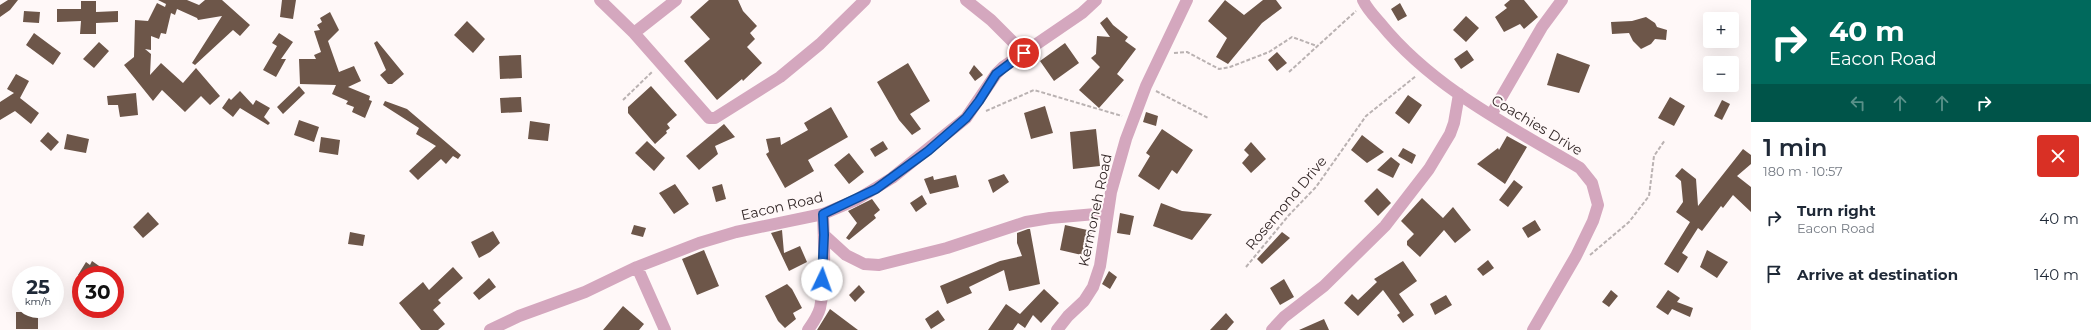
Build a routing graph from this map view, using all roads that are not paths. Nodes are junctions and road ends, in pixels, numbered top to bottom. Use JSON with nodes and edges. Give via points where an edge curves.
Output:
{"nodes":[{"id":1,"x":600,"y":0,"type":"edge"},
{"id":2,"x":676,"y":0,"type":"edge"},
{"id":3,"x":865,"y":0,"type":"edge"},
{"id":4,"x":966,"y":0,"type":"edge"},
{"id":5,"x":1096,"y":0,"type":"edge"},
{"id":6,"x":1187,"y":0,"type":"edge"},
{"id":7,"x":1562,"y":0,"type":"edge"},
{"id":8,"x":1363,"y":2,"type":"edge"},
{"id":9,"x":634,"y":33,"type":"junction"},
{"id":10,"x":1024,"y":53,"type":"junction"},
{"id":11,"x":1459,"y":94,"type":"junction"},
{"id":12,"x":1491,"y":115,"type":"junction"},
{"id":13,"x":1107,"y":213,"type":"junction"},
{"id":14,"x":823,"y":214,"type":"junction"},
{"id":15,"x":824,"y":235,"type":"junction"},
{"id":16,"x":637,"y":267,"type":"junction"},
{"id":17,"x":490,"y":330,"type":"edge"},
{"id":18,"x":665,"y":330,"type":"edge"},
{"id":19,"x":808,"y":330,"type":"edge"},
{"id":20,"x":1057,"y":330,"type":"edge"},
{"id":21,"x":1272,"y":330,"type":"edge"},
{"id":22,"x":1533,"y":330,"type":"edge"}],
"edges":[{"from":1,"to":9,"type":"street"},
{"from":2,"to":9,"type":"street"},
{"from":3,"to":9,"type":"street","via":[[820,44],[780,77],[715,118],[709,118]]},
{"from":4,"to":10,"type":"street","via":[[991,20]]},
{"from":5,"to":10,"type":"street","name":"Eacon Road","via":[[1082,13]]},
{"from":6,"to":13,"type":"street","name":"Kermoneh Road","via":[[1133,118]]},
{"from":7,"to":12,"type":"street","via":[[1542,27]]},
{"from":8,"to":11,"type":"street","name":"Coachies Drive","via":[[1398,45]]},
{"from":10,"to":14,"type":"street","name":"Eacon Road","via":[[996,74],[966,118],[928,151],[876,189]]},
{"from":11,"to":12,"type":"street","name":"Coachies Drive"},
{"from":11,"to":21,"type":"street","via":[[1450,134],[1429,169],[1385,226],[1324,286],[1284,317]]},
{"from":12,"to":22,"type":"street","name":"Coachies Drive","via":[[1580,168],[1592,183],[1598,206],[1576,256]]},
{"from":13,"to":15,"type":"street","via":[[1026,222],[947,248],[879,264],[864,264],[846,255]]},
{"from":13,"to":20,"type":"street","name":"Kermoneh Road","via":[[1100,266],[1093,287],[1084,301]]},
{"from":14,"to":15,"type":"street"},
{"from":14,"to":16,"type":"street","name":"Eacon Road","via":[[736,232]]},
{"from":15,"to":19,"type":"street","via":[[820,308]]},
{"from":16,"to":17,"type":"street","name":"Eacon Road","via":[[585,292],[519,316]]},
{"from":16,"to":18,"type":"street"}]}
